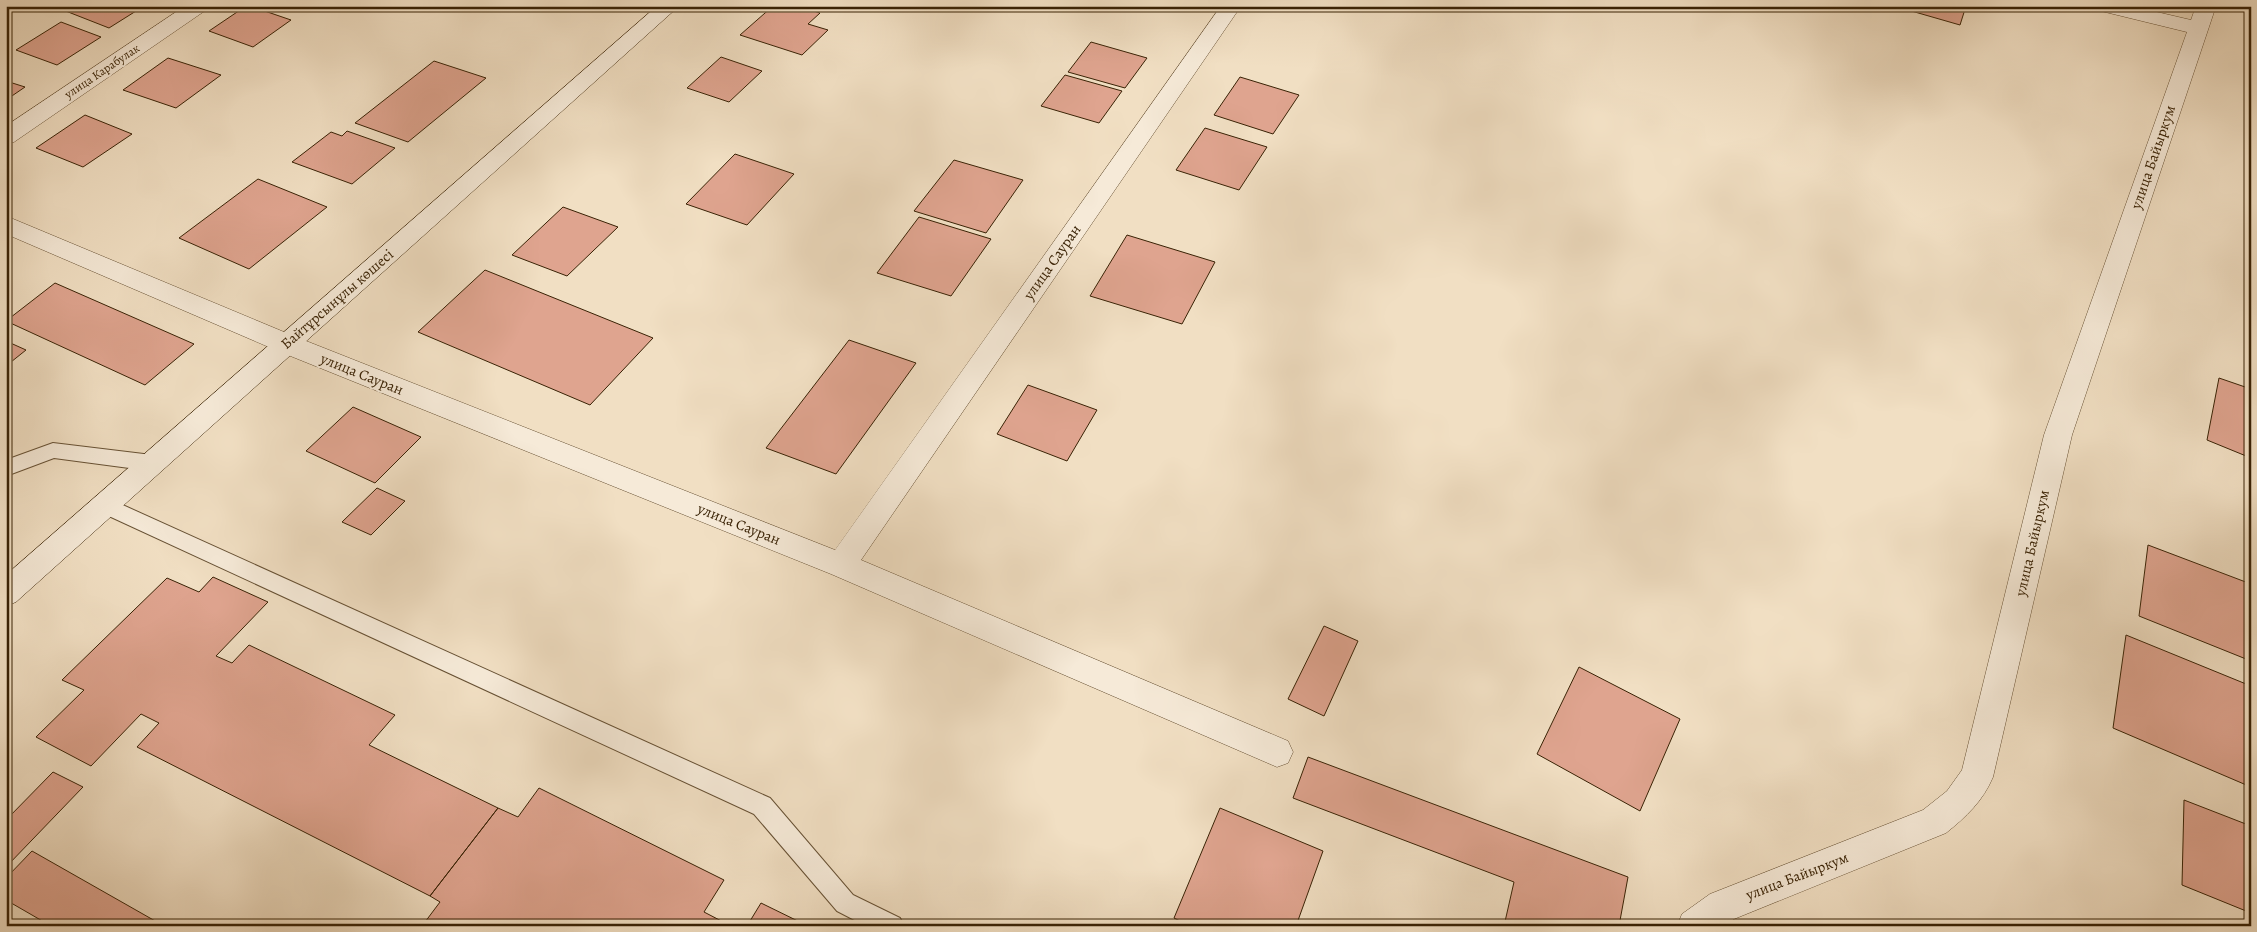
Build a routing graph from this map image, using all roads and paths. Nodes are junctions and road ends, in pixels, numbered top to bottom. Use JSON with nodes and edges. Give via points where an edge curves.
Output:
{"nodes":[{"id":1,"x":199,"y":6,"type":"edge"},
{"id":2,"x":669,"y":6,"type":"edge"},
{"id":3,"x":1231,"y":6,"type":"edge"},
{"id":4,"x":2104,"y":6,"type":"edge"},
{"id":5,"x":2202,"y":17,"type":"edge"},
{"id":6,"x":6,"y":136,"type":"edge"},
{"id":7,"x":6,"y":224,"type":"edge"},
{"id":8,"x":287,"y":344,"type":"junction"},
{"id":9,"x":152,"y":463,"type":"junction"},
{"id":10,"x":6,"y":468,"type":"edge"},
{"id":11,"x":105,"y":505,"type":"junction"},
{"id":12,"x":841,"y":565,"type":"junction"},
{"id":13,"x":6,"y":593,"type":"edge"},
{"id":14,"x":1277,"y":752,"type":"dead end"},
{"id":15,"x":892,"y":926,"type":"edge"},
{"id":16,"x":1694,"y":926,"type":"edge"}],
"edges":[{"from":1,"to":6,"type":"street","name":"улица Карабулак"},
{"from":2,"to":8,"type":"street","name":"Байтұрсынұлы көшесі"},
{"from":3,"to":12,"type":"street","name":"улица Сауран"},
{"from":4,"to":5,"type":"street"},
{"from":5,"to":16,"type":"street","name":"улица Байыркум","via":[[2058,435],[1977,776],[1959,802],[1934,822],[1722,906]]},
{"from":7,"to":8,"type":"street","name":"улица Сауран"},
{"from":8,"to":9,"type":"street","name":"Байтұрсынұлы көшесі"},
{"from":8,"to":12,"type":"street","name":"улица Сауран"},
{"from":9,"to":10,"type":"lane","via":[[53,450]]},
{"from":9,"to":11,"type":"street","name":"Байтұрсынұлы көшесі"},
{"from":11,"to":13,"type":"street","name":"Байтұрсынұлы көшесі"},
{"from":11,"to":15,"type":"lane","via":[[762,806],[845,902]]},
{"from":12,"to":14,"type":"street"}]}
